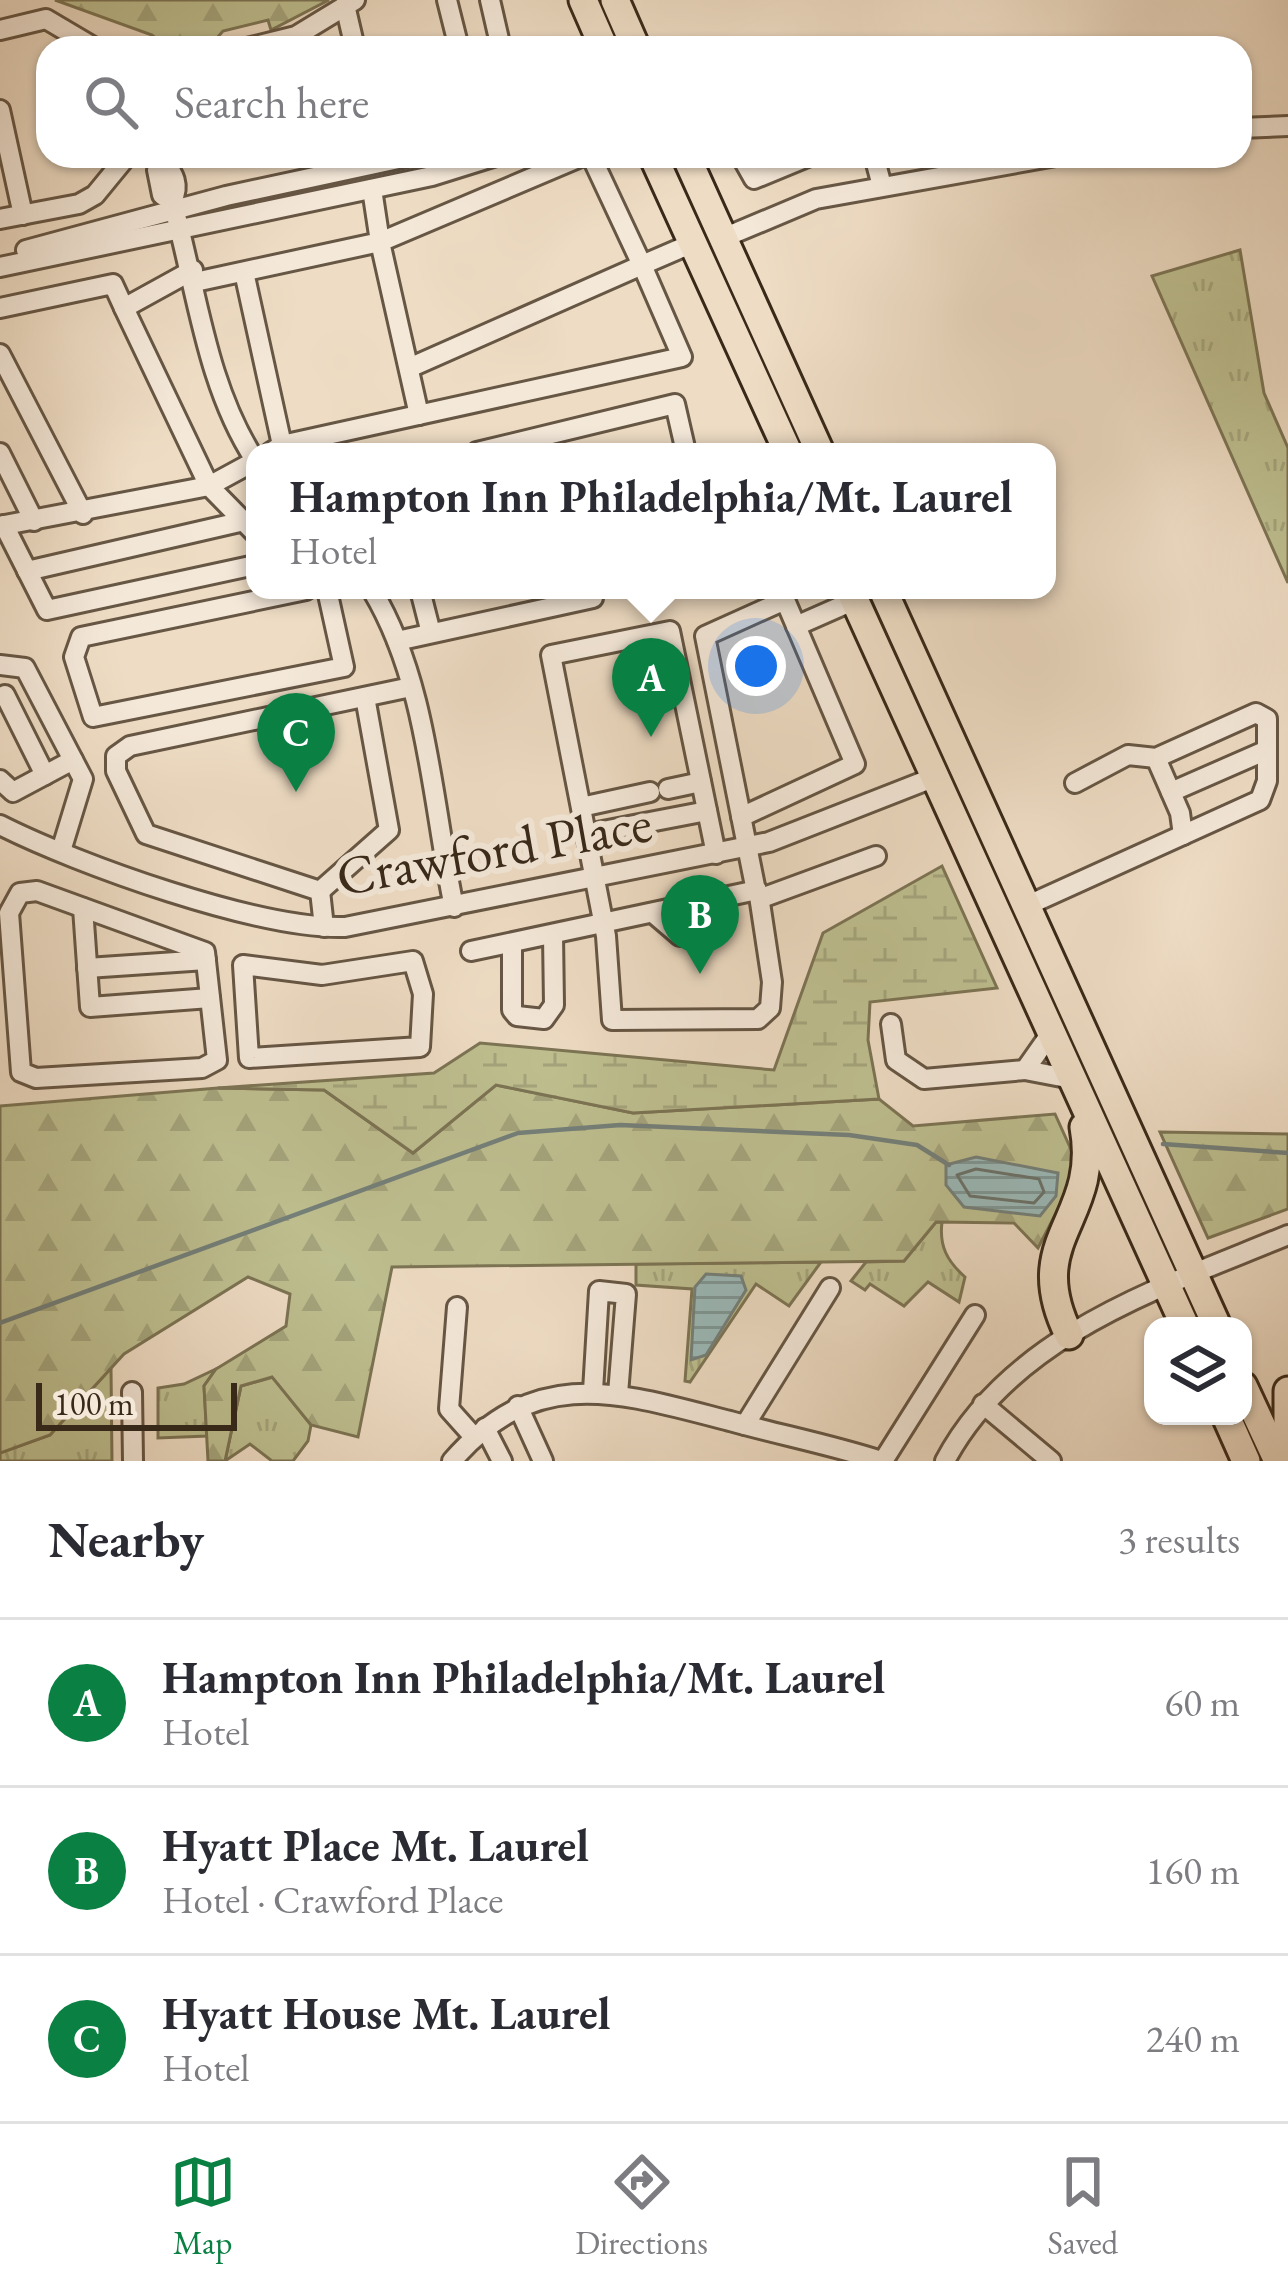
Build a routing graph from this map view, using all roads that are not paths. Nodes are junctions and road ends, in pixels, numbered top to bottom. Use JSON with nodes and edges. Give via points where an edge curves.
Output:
{"nodes":[{"id":1,"x":447,"y":0,"type":"edge"},
{"id":2,"x":490,"y":0,"type":"edge"},
{"id":3,"x":583,"y":0,"type":"edge"},
{"id":4,"x":615,"y":0,"type":"edge"},
{"id":5,"x":350,"y":3,"type":"edge"},
{"id":6,"x":0,"y":30,"type":"edge"},
{"id":7,"x":75,"y":36,"type":"edge"},
{"id":8,"x":296,"y":36,"type":"edge"},
{"id":9,"x":354,"y":36,"type":"edge"},
{"id":10,"x":456,"y":36,"type":"edge"},
{"id":11,"x":498,"y":36,"type":"edge"},
{"id":12,"x":599,"y":36,"type":"edge"},
{"id":13,"x":631,"y":36,"type":"edge"},
{"id":14,"x":0,"y":110,"type":"edge"},
{"id":15,"x":1288,"y":126,"type":"edge"},
{"id":16,"x":1252,"y":128,"type":"edge"},
{"id":17,"x":117,"y":168,"type":"edge"},
{"id":18,"x":158,"y":168,"type":"edge"},
{"id":19,"x":351,"y":168,"type":"edge"},
{"id":20,"x":451,"y":168,"type":"edge"},
{"id":21,"x":558,"y":168,"type":"edge"},
{"id":22,"x":593,"y":168,"type":"edge"},
{"id":23,"x":659,"y":168,"type":"edge"},
{"id":24,"x":691,"y":168,"type":"edge"},
{"id":25,"x":748,"y":168,"type":"edge"},
{"id":26,"x":780,"y":168,"type":"edge"},
{"id":27,"x":807,"y":168,"type":"edge"},
{"id":28,"x":877,"y":168,"type":"edge"},
{"id":29,"x":986,"y":168,"type":"edge"},
{"id":30,"x":882,"y":186,"type":"junction"},
{"id":31,"x":373,"y":189,"type":"junction"},
{"id":32,"x":817,"y":199,"type":"junction"},
{"id":33,"x":23,"y":214,"type":"junction"},
{"id":34,"x":176,"y":214,"type":"junction"},
{"id":35,"x":0,"y":219,"type":"edge"},
{"id":36,"x":723,"y":238,"type":"junction"},
{"id":37,"x":380,"y":242,"type":"junction"},
{"id":38,"x":693,"y":243,"type":"junction"},
{"id":39,"x":0,"y":262,"type":"edge"},
{"id":40,"x":642,"y":265,"type":"junction"},
{"id":41,"x":244,"y":272,"type":"junction"},
{"id":42,"x":194,"y":276,"type":"junction"},
{"id":43,"x":0,"y":308,"type":"edge"},
{"id":44,"x":124,"y":308,"type":"junction"},
{"id":45,"x":0,"y":354,"type":"edge"},
{"id":46,"x":409,"y":368,"type":"junction"},
{"id":47,"x":419,"y":415,"type":"junction"},
{"id":48,"x":775,"y":424,"type":"junction"},
{"id":49,"x":276,"y":443,"type":"edge"},
{"id":50,"x":299,"y":443,"type":"edge"},
{"id":51,"x":547,"y":443,"type":"edge"},
{"id":52,"x":684,"y":443,"type":"edge"},
{"id":53,"x":770,"y":443,"type":"edge"},
{"id":54,"x":784,"y":443,"type":"edge"},
{"id":55,"x":816,"y":443,"type":"edge"},
{"id":56,"x":246,"y":444,"type":"edge"},
{"id":57,"x":0,"y":453,"type":"edge"},
{"id":58,"x":246,"y":466,"type":"edge"},
{"id":59,"x":209,"y":486,"type":"junction"},
{"id":60,"x":83,"y":514,"type":"junction"},
{"id":61,"x":34,"y":521,"type":"junction"},
{"id":62,"x":246,"y":524,"type":"edge"},
{"id":63,"x":2,"y":525,"type":"edge"},
{"id":64,"x":246,"y":528,"type":"edge"},
{"id":65,"x":246,"y":567,"type":"edge"},
{"id":66,"x":27,"y":571,"type":"junction"},
{"id":67,"x":263,"y":599,"type":"edge"},
{"id":68,"x":329,"y":599,"type":"edge"},
{"id":69,"x":376,"y":599,"type":"edge"},
{"id":70,"x":422,"y":599,"type":"edge"},
{"id":71,"x":587,"y":599,"type":"edge"},
{"id":72,"x":846,"y":599,"type":"edge"},
{"id":73,"x":855,"y":599,"type":"edge"},
{"id":74,"x":887,"y":599,"type":"edge"},
{"id":75,"x":796,"y":626,"type":"junction"},
{"id":76,"x":430,"y":633,"type":"junction"},
{"id":77,"x":397,"y":640,"type":"junction"},
{"id":78,"x":0,"y":664,"type":"edge"},
{"id":79,"x":33,"y":683,"type":"junction"},
{"id":80,"x":411,"y":687,"type":"junction"},
{"id":81,"x":3,"y":697,"type":"edge"},
{"id":82,"x":365,"y":697,"type":"junction"},
{"id":83,"x":1267,"y":750,"type":"junction"},
{"id":84,"x":1156,"y":758,"type":"junction"},
{"id":85,"x":73,"y":760,"type":"junction"},
{"id":86,"x":45,"y":775,"type":"junction"},
{"id":87,"x":935,"y":777,"type":"junction"},
{"id":88,"x":0,"y":781,"type":"edge"},
{"id":89,"x":701,"y":782,"type":"junction"},
{"id":90,"x":1076,"y":783,"type":"dead end"},
{"id":91,"x":1171,"y":791,"type":"junction"},
{"id":92,"x":581,"y":807,"type":"junction"},
{"id":93,"x":707,"y":811,"type":"junction"},
{"id":94,"x":741,"y":817,"type":"junction"},
{"id":95,"x":0,"y":825,"type":"edge"},
{"id":96,"x":587,"y":834,"type":"junction"},
{"id":97,"x":1183,"y":835,"type":"junction"},
{"id":98,"x":747,"y":847,"type":"junction"},
{"id":99,"x":62,"y":851,"type":"junction"},
{"id":100,"x":716,"y":854,"type":"junction"},
{"id":101,"x":876,"y":856,"type":"dead end"},
{"id":102,"x":596,"y":878,"type":"junction"},
{"id":103,"x":320,"y":892,"type":"junction"},
{"id":104,"x":758,"y":893,"type":"junction"},
{"id":105,"x":724,"y":898,"type":"junction"},
{"id":106,"x":1026,"y":906,"type":"junction"},
{"id":107,"x":454,"y":907,"type":"junction"},
{"id":108,"x":83,"y":908,"type":"junction"},
{"id":109,"x":653,"y":913,"type":"junction"},
{"id":110,"x":604,"y":924,"type":"junction"},
{"id":111,"x":324,"y":928,"type":"junction"},
{"id":112,"x":553,"y":934,"type":"junction"},
{"id":113,"x":708,"y":935,"type":"dead end"},
{"id":114,"x":680,"y":936,"type":"dead end"},
{"id":115,"x":512,"y":943,"type":"junction"},
{"id":116,"x":471,"y":951,"type":"dead end"},
{"id":117,"x":206,"y":960,"type":"junction"},
{"id":118,"x":87,"y":968,"type":"junction"},
{"id":119,"x":322,"y":975,"type":"joint"},
{"id":120,"x":210,"y":998,"type":"junction"},
{"id":121,"x":891,"y":1024,"type":"dead end"},
{"id":122,"x":1051,"y":1033,"type":"junction"},
{"id":123,"x":1025,"y":1070,"type":"junction"},
{"id":124,"x":1075,"y":1086,"type":"junction"},
{"id":125,"x":1288,"y":1235,"type":"edge"},
{"id":126,"x":1194,"y":1276,"type":"junction"},
{"id":127,"x":830,"y":1288,"type":"dead end"},
{"id":128,"x":1167,"y":1288,"type":"junction"},
{"id":129,"x":457,"y":1307,"type":"dead end"},
{"id":130,"x":975,"y":1315,"type":"dead end"},
{"id":131,"x":1180,"y":1317,"type":"edge"},
{"id":132,"x":1212,"y":1317,"type":"edge"},
{"id":133,"x":1069,"y":1335,"type":"junction"},
{"id":134,"x":593,"y":1391,"type":"junction"},
{"id":135,"x":1288,"y":1391,"type":"edge"},
{"id":136,"x":132,"y":1392,"type":"dead end"},
{"id":137,"x":618,"y":1394,"type":"junction"},
{"id":138,"x":983,"y":1404,"type":"junction"},
{"id":139,"x":1252,"y":1405,"type":"edge"},
{"id":140,"x":518,"y":1406,"type":"junction"},
{"id":141,"x":745,"y":1425,"type":"junction"},
{"id":142,"x":1230,"y":1425,"type":"edge"},
{"id":143,"x":480,"y":1432,"type":"junction"},
{"id":144,"x":133,"y":1461,"type":"edge"},
{"id":145,"x":452,"y":1461,"type":"edge"},
{"id":146,"x":502,"y":1461,"type":"edge"},
{"id":147,"x":542,"y":1461,"type":"edge"},
{"id":148,"x":882,"y":1461,"type":"edge"},
{"id":149,"x":945,"y":1461,"type":"edge"},
{"id":150,"x":1052,"y":1461,"type":"edge"},
{"id":151,"x":1246,"y":1461,"type":"edge"},
{"id":152,"x":1278,"y":1461,"type":"edge"},
{"id":153,"x":1288,"y":1461,"type":"edge"}],
"edges":[{"from":1,"to":10,"type":"street"},
{"from":2,"to":11,"type":"street"},
{"from":3,"to":12,"type":"highway"},
{"from":4,"to":13,"type":"highway"},
{"from":5,"to":8,"type":"street"},
{"from":5,"to":9,"type":"street"},
{"from":6,"to":7,"type":"street","via":[[46,19]]},
{"from":14,"to":33,"type":"street"},
{"from":15,"to":16,"type":"street"},
{"from":17,"to":33,"type":"street","via":[[95,195]]},
{"from":18,"to":34,"type":"street"},
{"from":19,"to":34,"type":"street"},
{"from":20,"to":31,"type":"street"},
{"from":21,"to":37,"type":"street"},
{"from":22,"to":40,"type":"street"},
{"from":23,"to":38,"type":"highway"},
{"from":24,"to":36,"type":"highway"},
{"from":25,"to":26,"type":"street","via":[[754,179]]},
{"from":27,"to":32,"type":"street"},
{"from":28,"to":30,"type":"street"},
{"from":29,"to":30,"type":"street"},
{"from":30,"to":32,"type":"street"},
{"from":31,"to":34,"type":"street"},
{"from":31,"to":37,"type":"street"},
{"from":32,"to":36,"type":"street"},
{"from":33,"to":35,"type":"street"},
{"from":34,"to":39,"type":"street"},
{"from":34,"to":42,"type":"street"},
{"from":36,"to":55,"type":"highway"},
{"from":37,"to":41,"type":"street"},
{"from":37,"to":46,"type":"street"},
{"from":38,"to":40,"type":"street"},
{"from":38,"to":48,"type":"highway"},
{"from":40,"to":46,"type":"street"},
{"from":40,"to":47,"type":"street","via":[[682,357]]},
{"from":41,"to":42,"type":"street"},
{"from":41,"to":49,"type":"street"},
{"from":42,"to":44,"type":"street"},
{"from":42,"to":56,"type":"street","via":[[220,394]]},
{"from":43,"to":44,"type":"street","via":[[113,284]]},
{"from":44,"to":59,"type":"street"},
{"from":45,"to":60,"type":"street"},
{"from":46,"to":47,"type":"street"},
{"from":47,"to":50,"type":"street"},
{"from":48,"to":53,"type":"street"},
{"from":48,"to":54,"type":"highway"},
{"from":51,"to":52,"type":"street","via":[[675,404]]},
{"from":57,"to":61,"type":"street"},
{"from":58,"to":59,"type":"street"},
{"from":59,"to":60,"type":"street"},
{"from":59,"to":62,"type":"street"},
{"from":60,"to":61,"type":"street"},
{"from":61,"to":63,"type":"street"},
{"from":63,"to":66,"type":"street"},
{"from":64,"to":66,"type":"street"},
{"from":65,"to":66,"type":"street","via":[[47,610]]},
{"from":67,"to":68,"type":"street","via":[[81,637],[74,657],[93,717],[344,668]]},
{"from":69,"to":77,"type":"street"},
{"from":70,"to":76,"type":"street"},
{"from":71,"to":76,"type":"street"},
{"from":72,"to":75,"type":"street"},
{"from":73,"to":87,"type":"highway"},
{"from":74,"to":106,"type":"highway"},
{"from":75,"to":94,"type":"street","via":[[855,764]]},
{"from":75,"to":94,"type":"street","via":[[785,600],[705,636]]},
{"from":76,"to":77,"type":"street"},
{"from":77,"to":80,"type":"street"},
{"from":78,"to":79,"type":"street","via":[[25,668]]},
{"from":79,"to":81,"type":"street"},
{"from":79,"to":85,"type":"street"},
{"from":80,"to":82,"type":"street"},
{"from":80,"to":107,"type":"street"},
{"from":81,"to":86,"type":"street"},
{"from":82,"to":103,"type":"street","via":[[389,830]]},
{"from":82,"to":103,"type":"street","via":[[130,746],[116,756],[146,834]]},
{"from":83,"to":84,"type":"street","via":[[1267,719],[1256,713]]},
{"from":83,"to":91,"type":"street"},
{"from":83,"to":97,"type":"street","via":[[1260,800]]},
{"from":84,"to":90,"type":"street","via":[[1128,755]]},
{"from":84,"to":91,"type":"street"},
{"from":85,"to":86,"type":"street"},
{"from":85,"to":99,"type":"street","via":[[83,779]]},
{"from":86,"to":88,"type":"street","via":[[13,792]]},
{"from":87,"to":98,"type":"street","name":"Crawford Place"},
{"from":87,"to":122,"type":"highway"},
{"from":89,"to":92,"type":"street"},
{"from":89,"to":92,"type":"street","via":[[670,631],[551,655]]},
{"from":89,"to":93,"type":"street"},
{"from":91,"to":97,"type":"street"},
{"from":92,"to":96,"type":"street"},
{"from":93,"to":96,"type":"street"},
{"from":93,"to":100,"type":"street"},
{"from":94,"to":98,"type":"street"},
{"from":95,"to":99,"type":"street","name":"Crawford Place"},
{"from":96,"to":102,"type":"street"},
{"from":97,"to":106,"type":"street"},
{"from":98,"to":100,"type":"street","name":"Crawford Place"},
{"from":98,"to":104,"type":"street"},
{"from":99,"to":111,"type":"street","name":"Crawford Place","via":[[258,917]]},
{"from":100,"to":102,"type":"street","name":"Crawford Place"},
{"from":101,"to":104,"type":"street"},
{"from":102,"to":107,"type":"street","name":"Crawford Place"},
{"from":102,"to":110,"type":"street"},
{"from":103,"to":111,"type":"street"},
{"from":104,"to":105,"type":"street"},
{"from":104,"to":110,"type":"street","via":[[772,982],[770,1008],[758,1019],[612,1020]]},
{"from":105,"to":109,"type":"street"},
{"from":105,"to":113,"type":"street"},
{"from":106,"to":126,"type":"highway"},
{"from":107,"to":111,"type":"street","name":"Crawford Place"},
{"from":108,"to":117,"type":"street","via":[[205,952]]},
{"from":108,"to":118,"type":"street"},
{"from":108,"to":120,"type":"street","via":[[37,891],[20,893],[9,913],[21,1072],[36,1078],[202,1068],[217,1060]]},
{"from":109,"to":110,"type":"street"},
{"from":109,"to":114,"type":"street"},
{"from":110,"to":112,"type":"street"},
{"from":112,"to":115,"type":"street"},
{"from":112,"to":115,"type":"street","via":[[554,1005],[544,1019],[512,1010]]},
{"from":115,"to":116,"type":"street"},
{"from":117,"to":118,"type":"street"},
{"from":117,"to":120,"type":"street"},
{"from":118,"to":120,"type":"street","via":[[90,1007]]},
{"from":119,"to":119,"type":"street","via":[[243,965],[249,1058],[420,1047],[424,994],[413,961]]},
{"from":121,"to":123,"type":"street","via":[[896,1060],[924,1079]]},
{"from":122,"to":123,"type":"street"},
{"from":122,"to":124,"type":"highway"},
{"from":123,"to":124,"type":"street"},
{"from":124,"to":128,"type":"highway"},
{"from":124,"to":133,"type":"highway","via":[[1087,1167],[1050,1287]]},
{"from":125,"to":126,"type":"street"},
{"from":126,"to":128,"type":"street"},
{"from":126,"to":132,"type":"highway"},
{"from":127,"to":141,"type":"street"},
{"from":128,"to":131,"type":"highway"},
{"from":128,"to":133,"type":"street"},
{"from":129,"to":143,"type":"street","via":[[449,1409]]},
{"from":130,"to":148,"type":"street"},
{"from":133,"to":138,"type":"street","via":[[1020,1366]]},
{"from":134,"to":137,"type":"street"},
{"from":134,"to":137,"type":"street","via":[[599,1291],[626,1294]]},
{"from":134,"to":140,"type":"street"},
{"from":135,"to":153,"type":"highway"},
{"from":136,"to":144,"type":"street"},
{"from":137,"to":141,"type":"street"},
{"from":138,"to":149,"type":"street"},
{"from":138,"to":150,"type":"street"},
{"from":139,"to":152,"type":"highway"},
{"from":140,"to":143,"type":"street"},
{"from":140,"to":147,"type":"street"},
{"from":141,"to":148,"type":"street"},
{"from":142,"to":151,"type":"highway"},
{"from":143,"to":145,"type":"street"},
{"from":143,"to":146,"type":"street"}]}
